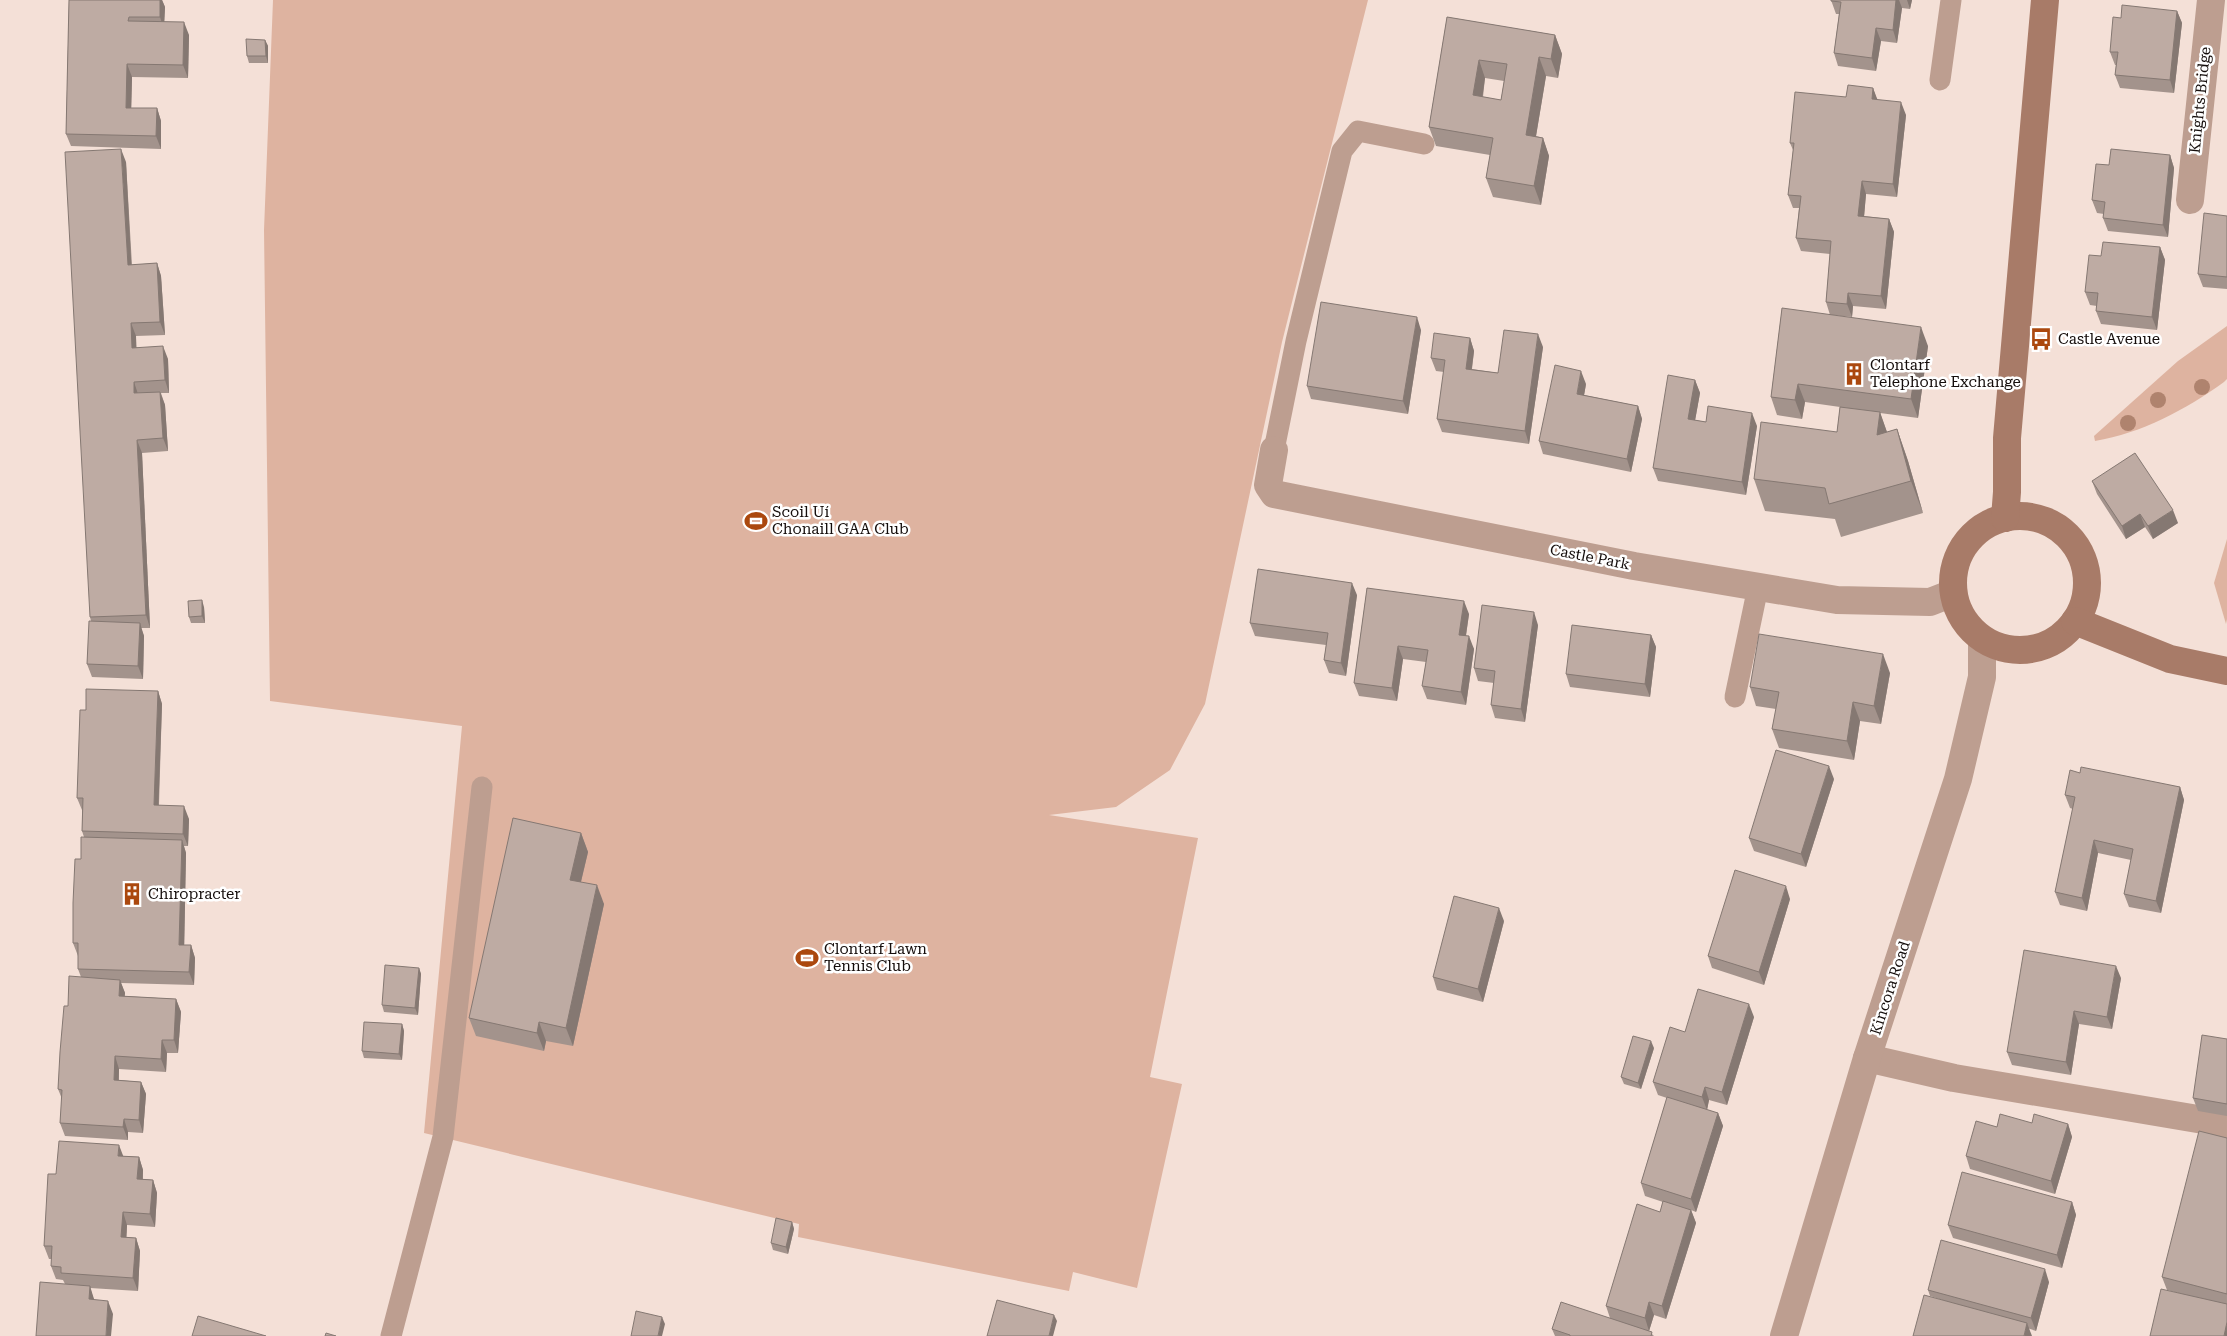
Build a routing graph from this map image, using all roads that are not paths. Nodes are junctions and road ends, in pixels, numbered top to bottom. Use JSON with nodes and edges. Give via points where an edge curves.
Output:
{"nodes":[{"id":1,"x":1951,"y":0,"type":"edge"},
{"id":2,"x":2045,"y":0,"type":"edge"},
{"id":3,"x":2211,"y":0,"type":"edge"},
{"id":4,"x":1940,"y":80,"type":"dead end"},
{"id":5,"x":1424,"y":144,"type":"dead end"},
{"id":6,"x":2190,"y":200,"type":"dead end"},
{"id":7,"x":1274,"y":450,"type":"joint"},
{"id":8,"x":2005,"y":518,"type":"junction"},
{"id":9,"x":1758,"y":587,"type":"junction"},
{"id":10,"x":1953,"y":593,"type":"junction"},
{"id":11,"x":2075,"y":622,"type":"junction"},
{"id":12,"x":1982,"y":639,"type":"junction"},
{"id":13,"x":2227,"y":671,"type":"edge"},
{"id":14,"x":1735,"y":697,"type":"dead end"},
{"id":15,"x":482,"y":787,"type":"dead end"},
{"id":16,"x":1867,"y":1058,"type":"junction"},
{"id":17,"x":2227,"y":1124,"type":"edge"},
{"id":18,"x":391,"y":1336,"type":"edge"},
{"id":19,"x":1784,"y":1336,"type":"edge"}],
"edges":[{"from":1,"to":4,"type":"lane"},
{"from":2,"to":8,"type":"street","via":[[2006,438],[2008,492]]},
{"from":3,"to":6,"type":"street","name":"Knights Bridge"},
{"from":5,"to":7,"type":"lane","via":[[1358,131],[1342,151],[1296,341]]},
{"from":7,"to":9,"type":"street","name":"Castle Park","via":[[1268,485],[1274,494],[1634,566]]},
{"from":8,"to":10,"type":"street","via":[[1981,528],[1967,541],[1957,559]]},
{"from":8,"to":11,"type":"street","via":[[2030,517],[2047,522],[2063,532],[2078,550],[2087,582]]},
{"from":9,"to":10,"type":"street","name":"Castle Park","via":[[1846,600],[1930,602]]},
{"from":9,"to":14,"type":"lane"},
{"from":10,"to":12,"type":"street","via":[[1961,616]]},
{"from":11,"to":12,"type":"street","via":[[2052,642],[2034,649],[1997,647]]},
{"from":11,"to":13,"type":"street","via":[[2170,659]]},
{"from":12,"to":16,"type":"street","name":"Kincora Road","via":[[1982,677],[1958,779]]},
{"from":15,"to":18,"type":"lane","via":[[443,1138]]},
{"from":16,"to":17,"type":"street","via":[[1954,1078]]},
{"from":16,"to":19,"type":"street","name":"Kincora Road"}]}
